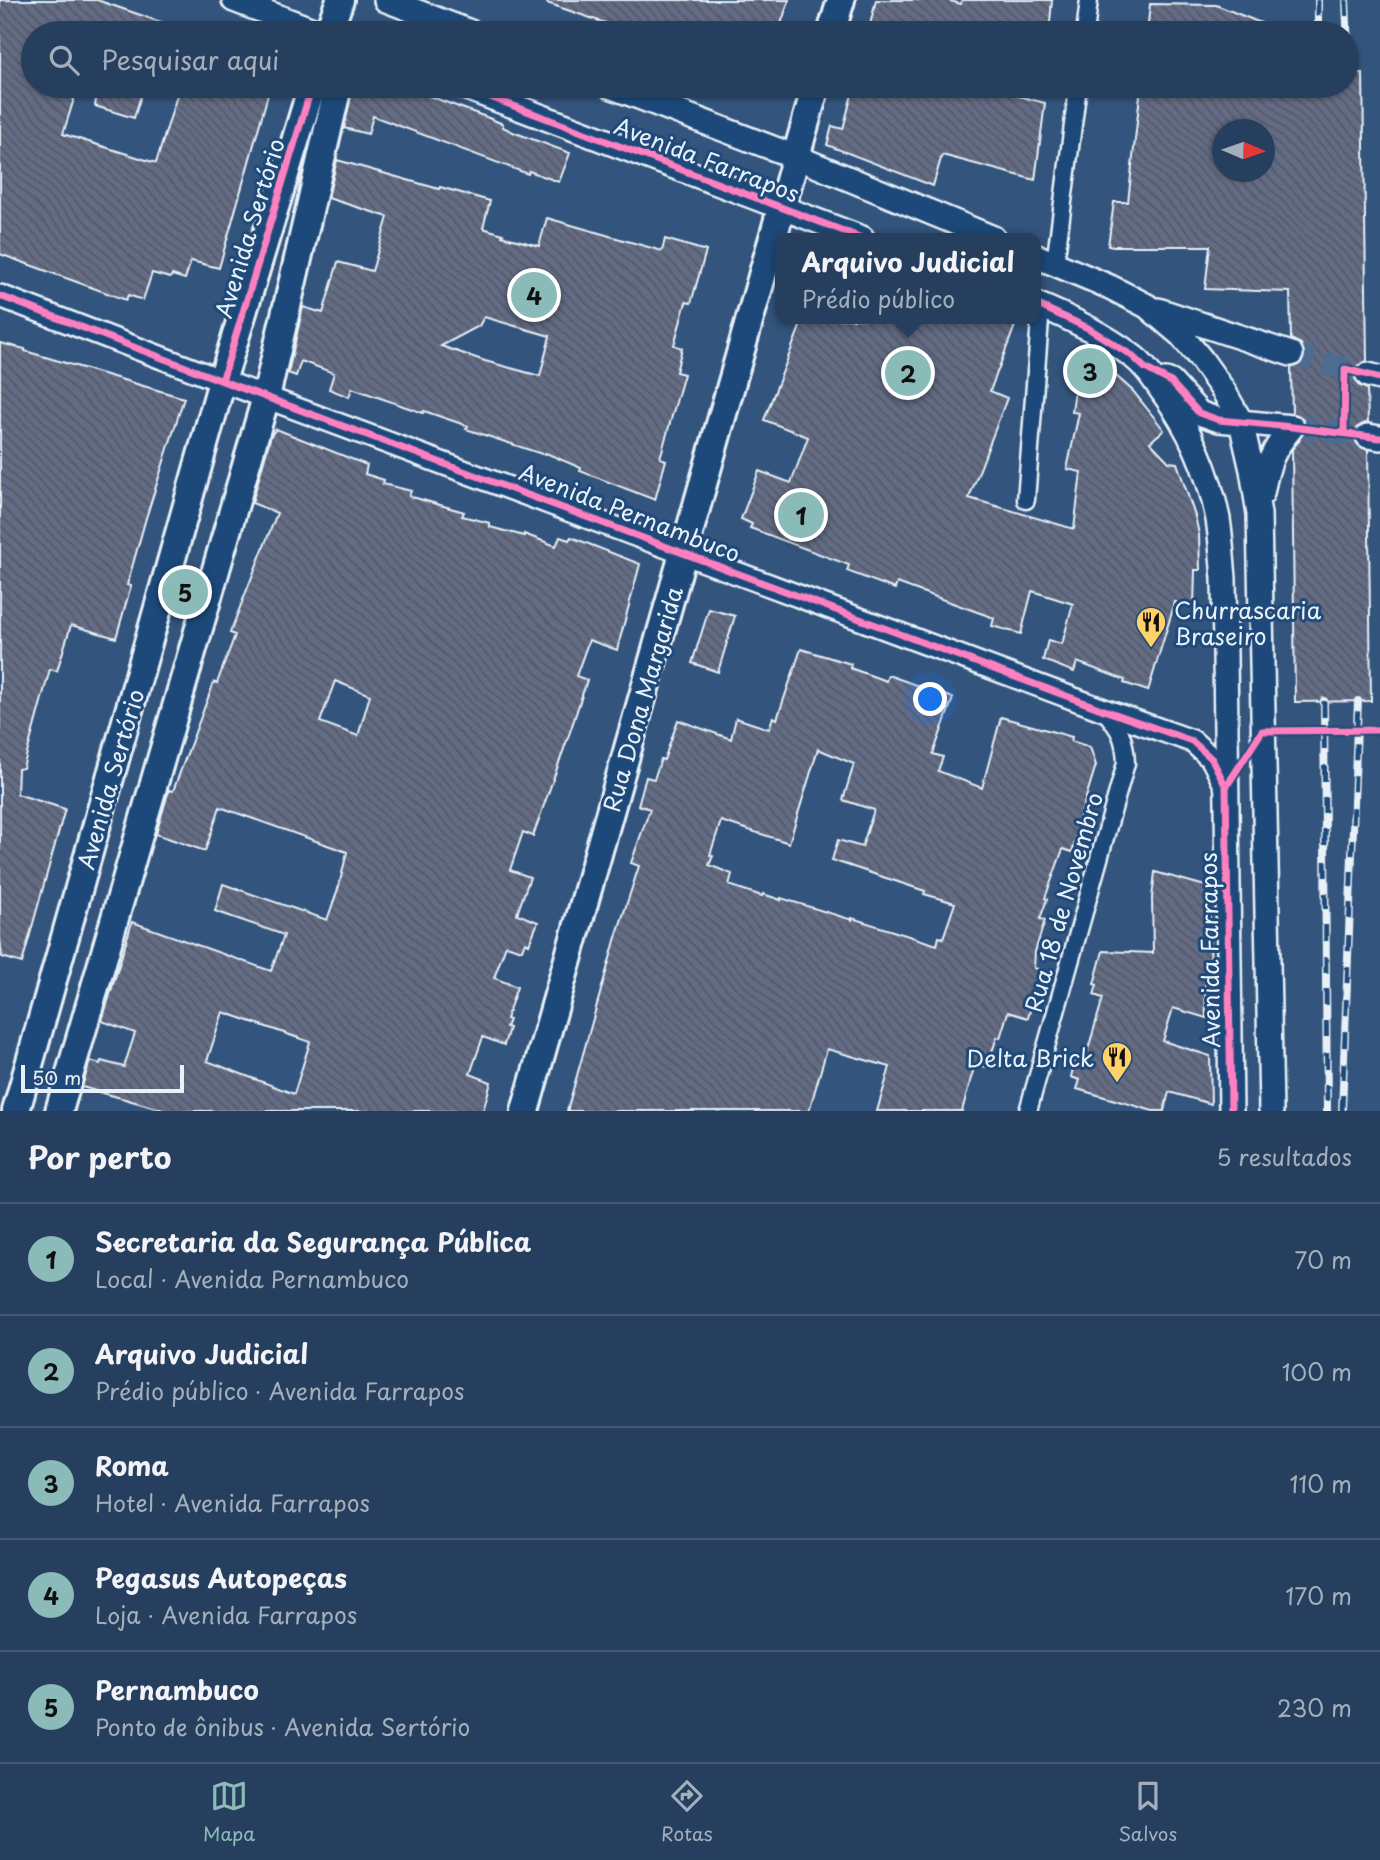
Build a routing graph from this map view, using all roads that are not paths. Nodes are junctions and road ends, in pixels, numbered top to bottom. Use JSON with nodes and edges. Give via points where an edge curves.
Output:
{"nodes":[{"id":1,"x":234,"y":0,"type":"edge"},
{"id":2,"x":340,"y":0,"type":"edge"},
{"id":3,"x":346,"y":0,"type":"edge"},
{"id":4,"x":386,"y":0,"type":"edge"},
{"id":5,"x":841,"y":0,"type":"edge"},
{"id":6,"x":1089,"y":0,"type":"edge"},
{"id":7,"x":289,"y":21,"type":"edge"},
{"id":8,"x":332,"y":21,"type":"edge"},
{"id":9,"x":347,"y":21,"type":"edge"},
{"id":10,"x":441,"y":21,"type":"edge"},
{"id":11,"x":835,"y":21,"type":"edge"},
{"id":12,"x":1086,"y":21,"type":"edge"},
{"id":13,"x":308,"y":98,"type":"edge"},
{"id":14,"x":335,"y":98,"type":"edge"},
{"id":15,"x":492,"y":98,"type":"edge"},
{"id":16,"x":641,"y":98,"type":"edge"},
{"id":17,"x":813,"y":98,"type":"edge"},
{"id":18,"x":1076,"y":98,"type":"edge"},
{"id":19,"x":796,"y":157,"type":"junction"},
{"id":20,"x":781,"y":208,"type":"junction"},
{"id":21,"x":848,"y":233,"type":"edge"},
{"id":22,"x":981,"y":233,"type":"edge"},
{"id":23,"x":1046,"y":260,"type":"edge"},
{"id":24,"x":0,"y":296,"type":"edge"},
{"id":25,"x":1041,"y":306,"type":"edge"},
{"id":26,"x":1147,"y":306,"type":"junction"},
{"id":27,"x":1038,"y":324,"type":"edge"},
{"id":28,"x":1291,"y":354,"type":"tunnel mouth"},
{"id":29,"x":1145,"y":368,"type":"junction"},
{"id":30,"x":222,"y":381,"type":"junction"},
{"id":31,"x":266,"y":397,"type":"junction"},
{"id":32,"x":1241,"y":422,"type":"junction"},
{"id":33,"x":1026,"y":500,"type":"dead end"},
{"id":34,"x":1259,"y":514,"type":"junction"},
{"id":35,"x":683,"y":553,"type":"junction"},
{"id":36,"x":1104,"y":710,"type":"junction"},
{"id":37,"x":1226,"y":788,"type":"junction"},
{"id":38,"x":16,"y":1111,"type":"edge"},
{"id":39,"x":59,"y":1111,"type":"edge"},
{"id":40,"x":525,"y":1111,"type":"edge"},
{"id":41,"x":1028,"y":1111,"type":"edge"},
{"id":42,"x":1231,"y":1111,"type":"edge"},
{"id":43,"x":1271,"y":1111,"type":"edge"}],
"edges":[{"from":1,"to":7,"type":"main road"},
{"from":2,"to":8,"type":"main road"},
{"from":3,"to":9,"type":"main road"},
{"from":4,"to":10,"type":"main road"},
{"from":5,"to":11,"type":"main road"},
{"from":6,"to":12,"type":"street"},
{"from":13,"to":30,"type":"main road","name":"Avenida Sertório"},
{"from":14,"to":31,"type":"main road","name":"Avenida Sertório"},
{"from":15,"to":20,"type":"main road","name":"Avenida Farrapos"},
{"from":16,"to":19,"type":"main road","name":"Avenida Farrapos"},
{"from":17,"to":19,"type":"main road","name":"Rua Dona Margarida"},
{"from":18,"to":23,"type":"street"},
{"from":19,"to":20,"type":"main road","name":"Rua Dona Margarida"},
{"from":19,"to":22,"type":"main road","name":"Avenida Farrapos"},
{"from":20,"to":21,"type":"main road","name":"Avenida Farrapos"},
{"from":20,"to":35,"type":"main road","name":"Rua Dona Margarida"},
{"from":23,"to":26,"type":"main road"},
{"from":24,"to":30,"type":"street","name":"Avenida Pernambuco"},
{"from":25,"to":29,"type":"main road","name":"Avenida Farrapos","via":[[1088,328]]},
{"from":26,"to":28,"type":"main road"},
{"from":26,"to":32,"type":"main road","via":[[1201,359]]},
{"from":27,"to":33,"type":"street"},
{"from":29,"to":32,"type":"main road","via":[[1171,382],[1199,413]]},
{"from":29,"to":37,"type":"main road","name":"Avenida Farrapos","via":[[1198,453],[1218,522],[1224,578]]},
{"from":30,"to":31,"type":"street","name":"Avenida Pernambuco"},
{"from":30,"to":38,"type":"main road","name":"Avenida Sertório"},
{"from":31,"to":35,"type":"street","name":"Avenida Pernambuco"},
{"from":31,"to":39,"type":"main road","name":"Avenida Sertório"},
{"from":32,"to":34,"type":"main road"},
{"from":32,"to":34,"type":"main road","via":[[1292,427],[1267,467]]},
{"from":34,"to":43,"type":"main road"},
{"from":35,"to":36,"type":"street","name":"Avenida Pernambuco"},
{"from":35,"to":40,"type":"main road","name":"Rua Dona Margarida"},
{"from":36,"to":37,"type":"street","name":"Avenida Pernambuco","via":[[1192,741],[1212,759]]},
{"from":36,"to":41,"type":"street","name":"Rua 18 de Novembro","via":[[1118,728],[1126,763]]},
{"from":37,"to":42,"type":"main road","name":"Avenida Farrapos"}]}
